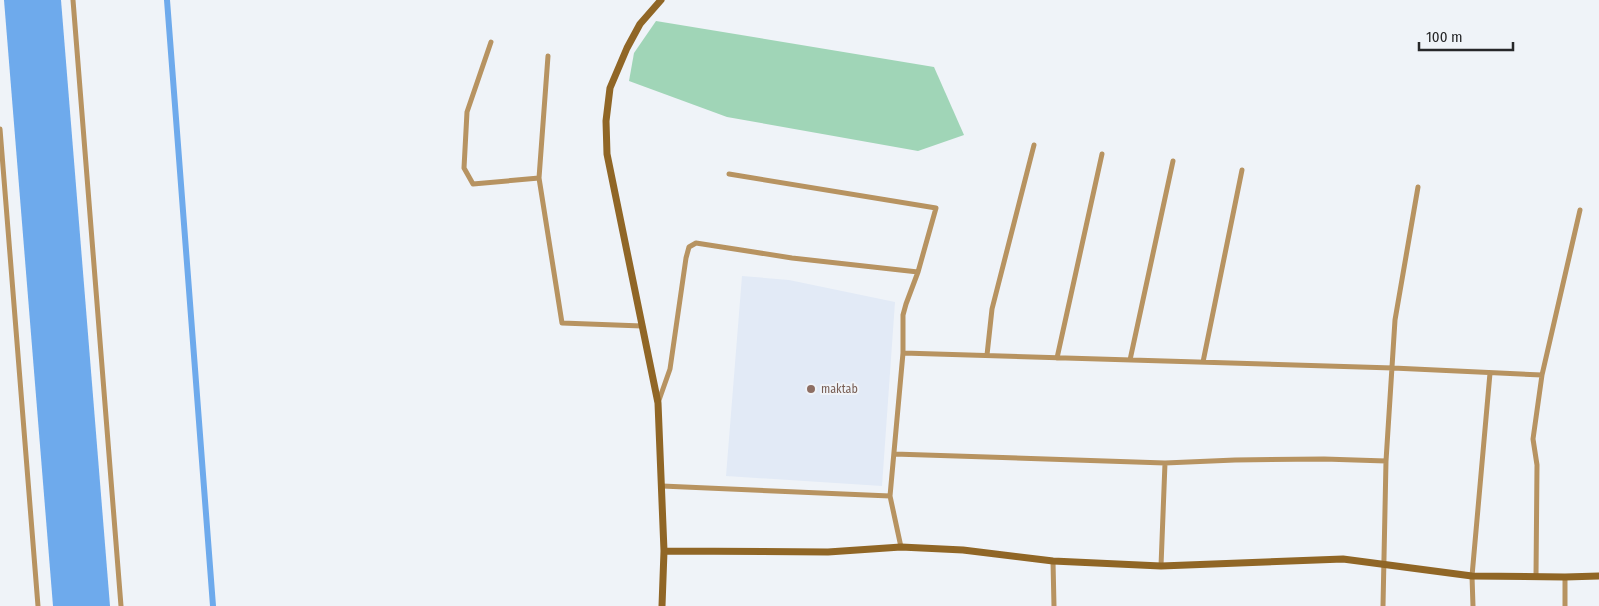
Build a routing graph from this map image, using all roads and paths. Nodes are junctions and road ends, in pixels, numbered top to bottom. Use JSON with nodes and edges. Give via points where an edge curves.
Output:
{"nodes":[{"id":1,"x":73,"y":0,"type":"edge"},
{"id":2,"x":661,"y":0,"type":"edge"},
{"id":3,"x":492,"y":42,"type":"dead end"},
{"id":4,"x":548,"y":56,"type":"dead end"},
{"id":5,"x":0,"y":129,"type":"edge"},
{"id":6,"x":1034,"y":144,"type":"dead end"},
{"id":7,"x":1102,"y":154,"type":"dead end"},
{"id":8,"x":1173,"y":162,"type":"dead end"},
{"id":9,"x":1242,"y":170,"type":"dead end"},
{"id":10,"x":729,"y":174,"type":"dead end"},
{"id":11,"x":540,"y":178,"type":"junction"},
{"id":12,"x":1418,"y":187,"type":"dead end"},
{"id":13,"x":1580,"y":210,"type":"dead end"},
{"id":14,"x":918,"y":272,"type":"junction"},
{"id":15,"x":642,"y":326,"type":"junction"},
{"id":16,"x":903,"y":353,"type":"junction"},
{"id":17,"x":987,"y":356,"type":"junction"},
{"id":18,"x":1057,"y":358,"type":"junction"},
{"id":19,"x":1130,"y":360,"type":"junction"},
{"id":20,"x":1203,"y":362,"type":"junction"},
{"id":21,"x":1393,"y":368,"type":"junction"},
{"id":22,"x":1490,"y":373,"type":"junction"},
{"id":23,"x":1542,"y":376,"type":"junction"},
{"id":24,"x":658,"y":403,"type":"junction"},
{"id":25,"x":894,"y":454,"type":"junction"},
{"id":26,"x":1386,"y":461,"type":"junction"},
{"id":27,"x":1165,"y":463,"type":"junction"},
{"id":28,"x":662,"y":486,"type":"junction"},
{"id":29,"x":890,"y":496,"type":"junction"},
{"id":30,"x":901,"y":547,"type":"junction"},
{"id":31,"x":664,"y":550,"type":"junction"},
{"id":32,"x":1053,"y":561,"type":"junction"},
{"id":33,"x":1383,"y":565,"type":"junction"},
{"id":34,"x":1161,"y":566,"type":"junction"},
{"id":35,"x":1472,"y":576,"type":"junction"},
{"id":36,"x":1599,"y":576,"type":"edge"},
{"id":37,"x":1536,"y":577,"type":"junction"},
{"id":38,"x":1565,"y":577,"type":"junction"},
{"id":39,"x":38,"y":606,"type":"edge"},
{"id":40,"x":121,"y":606,"type":"edge"},
{"id":41,"x":662,"y":606,"type":"edge"},
{"id":42,"x":1054,"y":606,"type":"edge"},
{"id":43,"x":1383,"y":606,"type":"edge"},
{"id":44,"x":1473,"y":606,"type":"edge"},
{"id":45,"x":1565,"y":606,"type":"edge"}],
"edges":[{"from":1,"to":40,"type":"street"},
{"from":2,"to":15,"type":"street","via":[[640,24],[627,48],[610,88],[606,121],[607,154]]},
{"from":3,"to":11,"type":"street","via":[[467,112],[464,168],[473,184]]},
{"from":4,"to":11,"type":"street"},
{"from":5,"to":39,"type":"street"},
{"from":6,"to":17,"type":"street","via":[[992,309]]},
{"from":7,"to":18,"type":"street"},
{"from":8,"to":19,"type":"street"},
{"from":9,"to":20,"type":"street"},
{"from":10,"to":14,"type":"street","via":[[936,208]]},
{"from":11,"to":15,"type":"street","via":[[562,323]]},
{"from":12,"to":21,"type":"street","via":[[1395,320]]},
{"from":13,"to":23,"type":"street"},
{"from":14,"to":16,"type":"street","via":[[903,315]]},
{"from":14,"to":24,"type":"street","via":[[696,243],[689,247],[686,258],[670,369]]},
{"from":15,"to":24,"type":"street"},
{"from":16,"to":17,"type":"street"},
{"from":16,"to":25,"type":"street"},
{"from":17,"to":18,"type":"street"},
{"from":18,"to":19,"type":"street"},
{"from":19,"to":20,"type":"street"},
{"from":20,"to":21,"type":"street"},
{"from":21,"to":22,"type":"street"},
{"from":21,"to":26,"type":"street"},
{"from":22,"to":23,"type":"street"},
{"from":22,"to":35,"type":"street"},
{"from":23,"to":37,"type":"street","via":[[1533,439],[1537,465]]},
{"from":24,"to":28,"type":"street"},
{"from":25,"to":27,"type":"street"},
{"from":25,"to":29,"type":"street"},
{"from":26,"to":27,"type":"street","via":[[1324,459]]},
{"from":26,"to":33,"type":"street"},
{"from":27,"to":34,"type":"street"},
{"from":28,"to":29,"type":"street"},
{"from":28,"to":31,"type":"street"},
{"from":29,"to":30,"type":"street"},
{"from":30,"to":31,"type":"street","via":[[828,552]]},
{"from":30,"to":32,"type":"street","via":[[963,550]]},
{"from":31,"to":41,"type":"street"},
{"from":32,"to":34,"type":"street"},
{"from":32,"to":42,"type":"street"},
{"from":33,"to":34,"type":"street","via":[[1343,559]]},
{"from":33,"to":35,"type":"street"},
{"from":33,"to":43,"type":"street"},
{"from":35,"to":37,"type":"street"},
{"from":35,"to":44,"type":"street"},
{"from":36,"to":38,"type":"street"},
{"from":37,"to":38,"type":"street"},
{"from":38,"to":45,"type":"street"}]}
